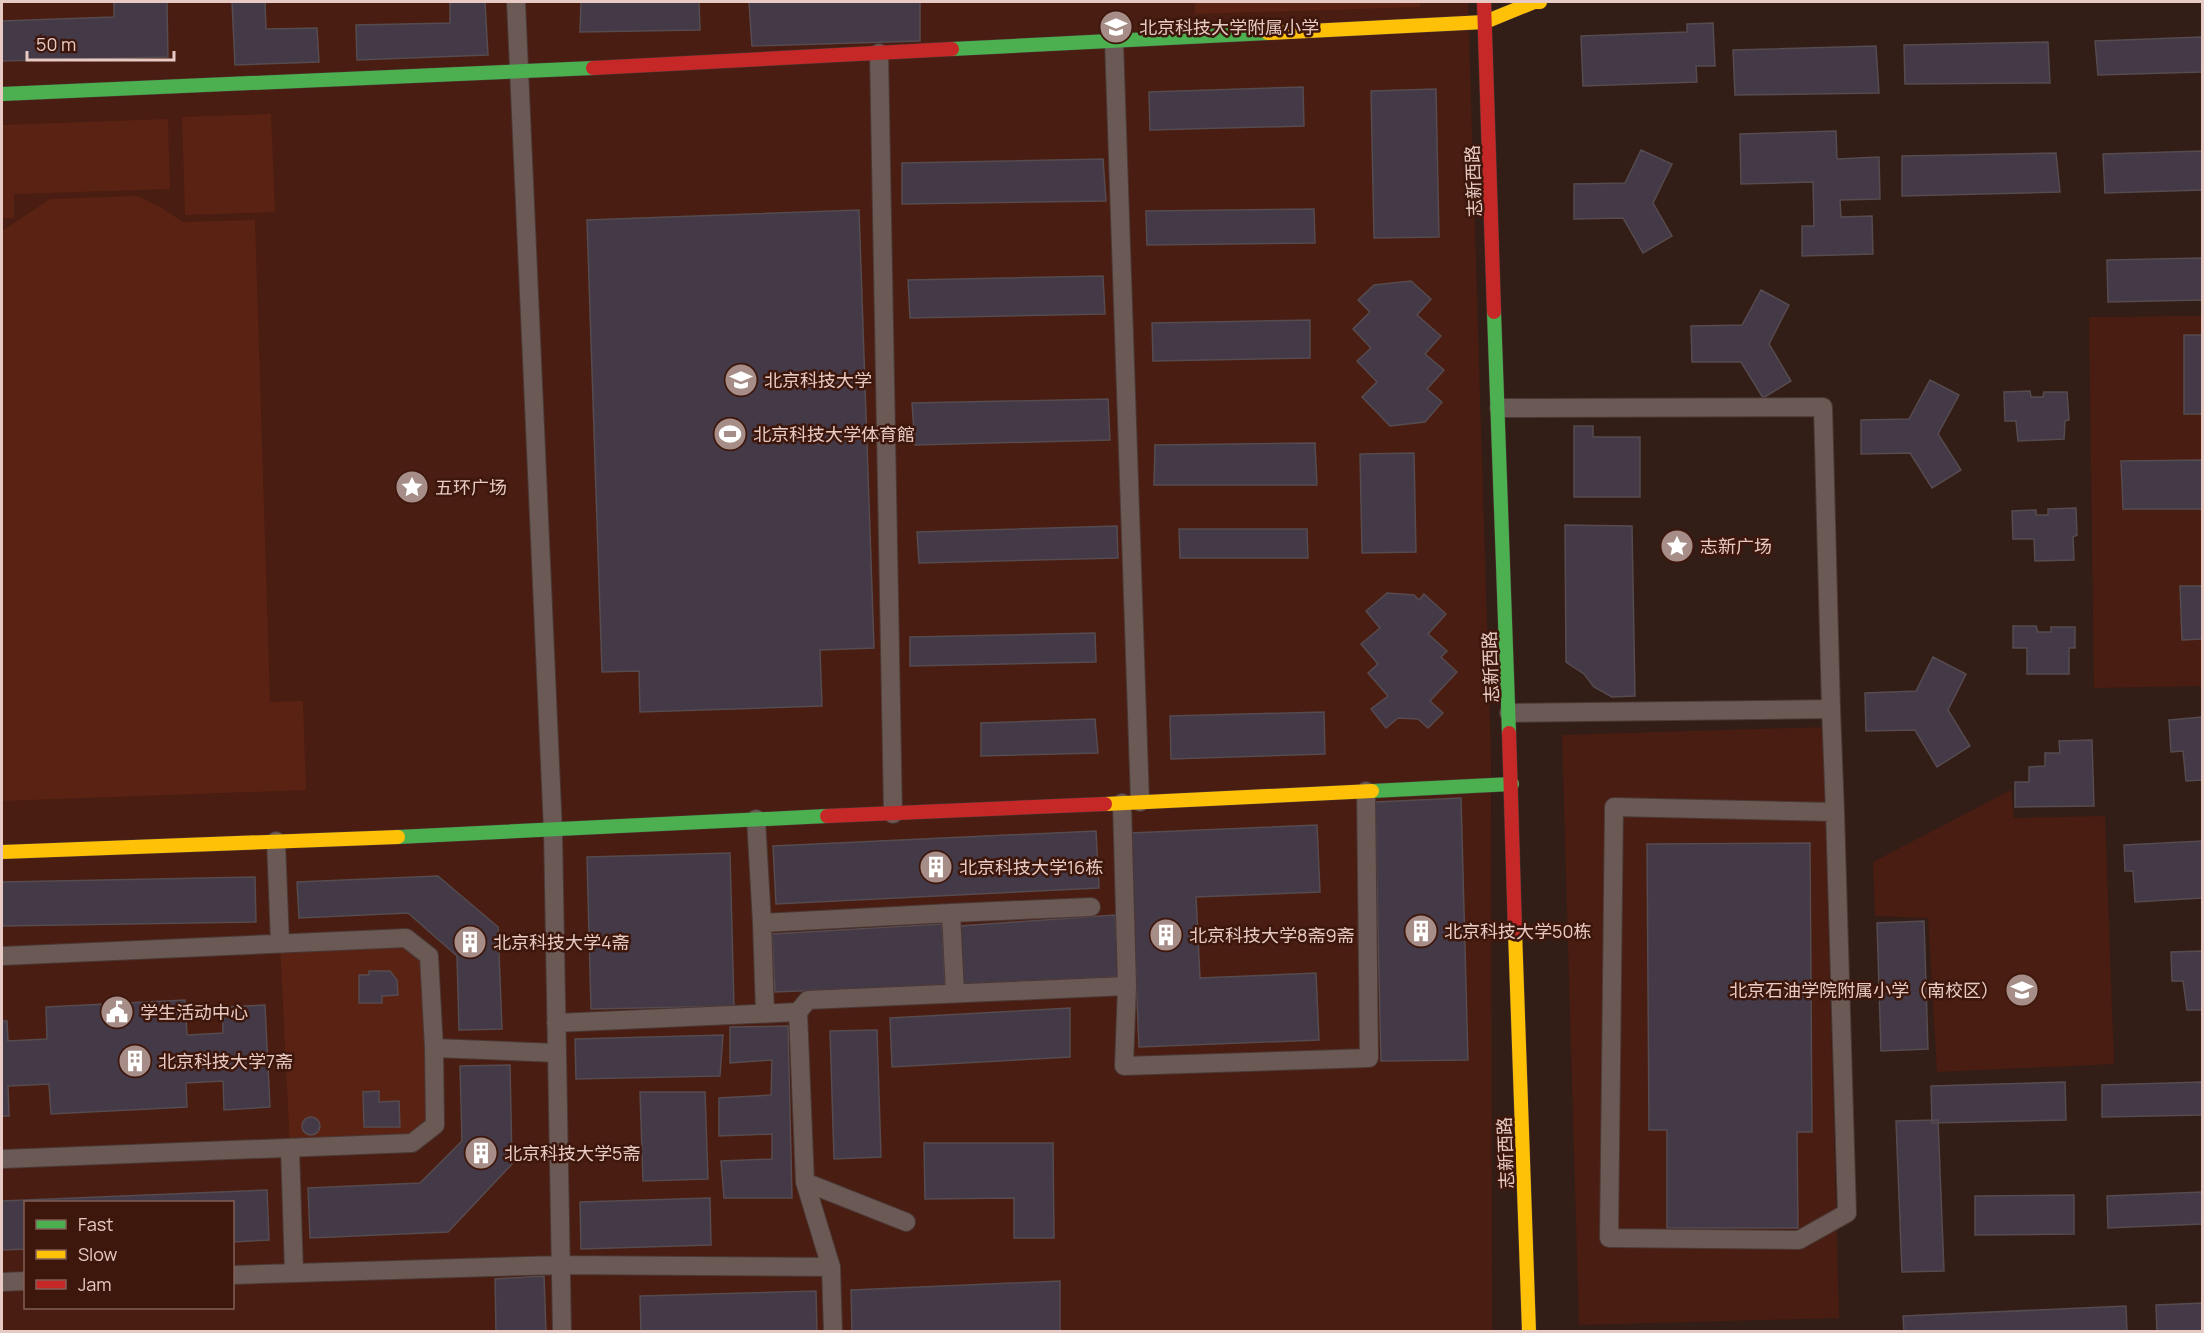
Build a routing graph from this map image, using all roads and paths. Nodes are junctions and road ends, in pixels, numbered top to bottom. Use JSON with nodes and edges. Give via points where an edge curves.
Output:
{"nodes":[{"id":1,"x":516,"y":2,"type":"edge"},
{"id":2,"x":1484,"y":2,"type":"edge"},
{"id":3,"x":1540,"y":2,"type":"edge"},
{"id":4,"x":1485,"y":22,"type":"junction"},
{"id":5,"x":1114,"y":41,"type":"junction"},
{"id":6,"x":879,"y":53,"type":"junction"},
{"id":7,"x":519,"y":71,"type":"junction"},
{"id":8,"x":2,"y":94,"type":"edge"},
{"id":9,"x":1499,"y":408,"type":"junction"},
{"id":10,"x":1831,"y":709,"type":"junction"},
{"id":11,"x":1509,"y":713,"type":"junction"},
{"id":12,"x":1512,"y":784,"type":"junction"},
{"id":13,"x":1366,"y":791,"type":"junction"},
{"id":14,"x":1140,"y":802,"type":"junction"},
{"id":15,"x":1122,"y":803,"type":"junction"},
{"id":16,"x":1835,"y":812,"type":"junction"},
{"id":17,"x":893,"y":814,"type":"junction"},
{"id":18,"x":756,"y":819,"type":"junction"},
{"id":19,"x":552,"y":831,"type":"junction"},
{"id":20,"x":276,"y":842,"type":"junction"},
{"id":21,"x":2,"y":852,"type":"edge"},
{"id":22,"x":1091,"y":907,"type":"dead end"},
{"id":23,"x":951,"y":913,"type":"junction"},
{"id":24,"x":762,"y":924,"type":"junction"},
{"id":25,"x":280,"y":943,"type":"junction"},
{"id":26,"x":2,"y":956,"type":"edge"},
{"id":27,"x":1127,"y":986,"type":"junction"},
{"id":28,"x":955,"y":993,"type":"junction"},
{"id":29,"x":765,"y":1012,"type":"junction"},
{"id":30,"x":798,"y":1012,"type":"junction"},
{"id":31,"x":556,"y":1023,"type":"junction"},
{"id":32,"x":434,"y":1048,"type":"junction"},
{"id":33,"x":557,"y":1053,"type":"junction"},
{"id":34,"x":290,"y":1148,"type":"junction"},
{"id":35,"x":2,"y":1159,"type":"edge"},
{"id":36,"x":805,"y":1182,"type":"junction"},
{"id":37,"x":906,"y":1222,"type":"dead end"},
{"id":38,"x":561,"y":1265,"type":"junction"},
{"id":39,"x":831,"y":1267,"type":"junction"},
{"id":40,"x":294,"y":1273,"type":"junction"},
{"id":41,"x":234,"y":1275,"type":"edge"},
{"id":42,"x":2,"y":1281,"type":"edge"},
{"id":43,"x":24,"y":1281,"type":"edge"},
{"id":44,"x":562,"y":1332,"type":"edge"},
{"id":45,"x":833,"y":1332,"type":"edge"},
{"id":46,"x":1529,"y":1332,"type":"edge"}],
"edges":[{"from":1,"to":7,"type":"street"},
{"from":2,"to":4,"type":"street","name":"志新西路"},
{"from":3,"to":4,"type":"street"},
{"from":4,"to":5,"type":"street"},
{"from":4,"to":9,"type":"street","name":"志新西路"},
{"from":5,"to":6,"type":"street"},
{"from":5,"to":14,"type":"street"},
{"from":6,"to":7,"type":"street"},
{"from":6,"to":17,"type":"street"},
{"from":7,"to":8,"type":"street"},
{"from":7,"to":19,"type":"street"},
{"from":9,"to":10,"type":"street","via":[[1823,406]]},
{"from":9,"to":11,"type":"street","name":"志新西路"},
{"from":10,"to":11,"type":"street"},
{"from":10,"to":16,"type":"street"},
{"from":11,"to":12,"type":"street","name":"志新西路"},
{"from":12,"to":13,"type":"street"},
{"from":12,"to":46,"type":"street","name":"志新西路"},
{"from":13,"to":14,"type":"street"},
{"from":13,"to":27,"type":"street","via":[[1369,1058],[1124,1066]]},
{"from":14,"to":15,"type":"street"},
{"from":15,"to":17,"type":"street"},
{"from":15,"to":27,"type":"street"},
{"from":16,"to":16,"type":"street","via":[[1614,807],[1610,1238],[1799,1240],[1847,1213]]},
{"from":17,"to":18,"type":"street"},
{"from":18,"to":19,"type":"street"},
{"from":18,"to":24,"type":"street"},
{"from":19,"to":20,"type":"street"},
{"from":19,"to":31,"type":"street"},
{"from":20,"to":21,"type":"street"},
{"from":20,"to":25,"type":"street"},
{"from":22,"to":23,"type":"street"},
{"from":23,"to":24,"type":"street"},
{"from":23,"to":28,"type":"street"},
{"from":24,"to":29,"type":"street"},
{"from":25,"to":26,"type":"street"},
{"from":25,"to":32,"type":"street","via":[[406,938],[429,956]]},
{"from":27,"to":28,"type":"street"},
{"from":28,"to":30,"type":"street","via":[[808,1000]]},
{"from":29,"to":30,"type":"street"},
{"from":29,"to":31,"type":"street"},
{"from":30,"to":36,"type":"street"},
{"from":31,"to":33,"type":"street"},
{"from":32,"to":33,"type":"street"},
{"from":32,"to":34,"type":"street","via":[[435,1125],[411,1143]]},
{"from":33,"to":38,"type":"street"},
{"from":34,"to":35,"type":"street"},
{"from":34,"to":40,"type":"street"},
{"from":36,"to":37,"type":"street"},
{"from":36,"to":39,"type":"street"},
{"from":38,"to":39,"type":"street"},
{"from":38,"to":40,"type":"street"},
{"from":38,"to":44,"type":"street"},
{"from":39,"to":45,"type":"street"},
{"from":40,"to":41,"type":"street"},
{"from":42,"to":43,"type":"street"}]}
